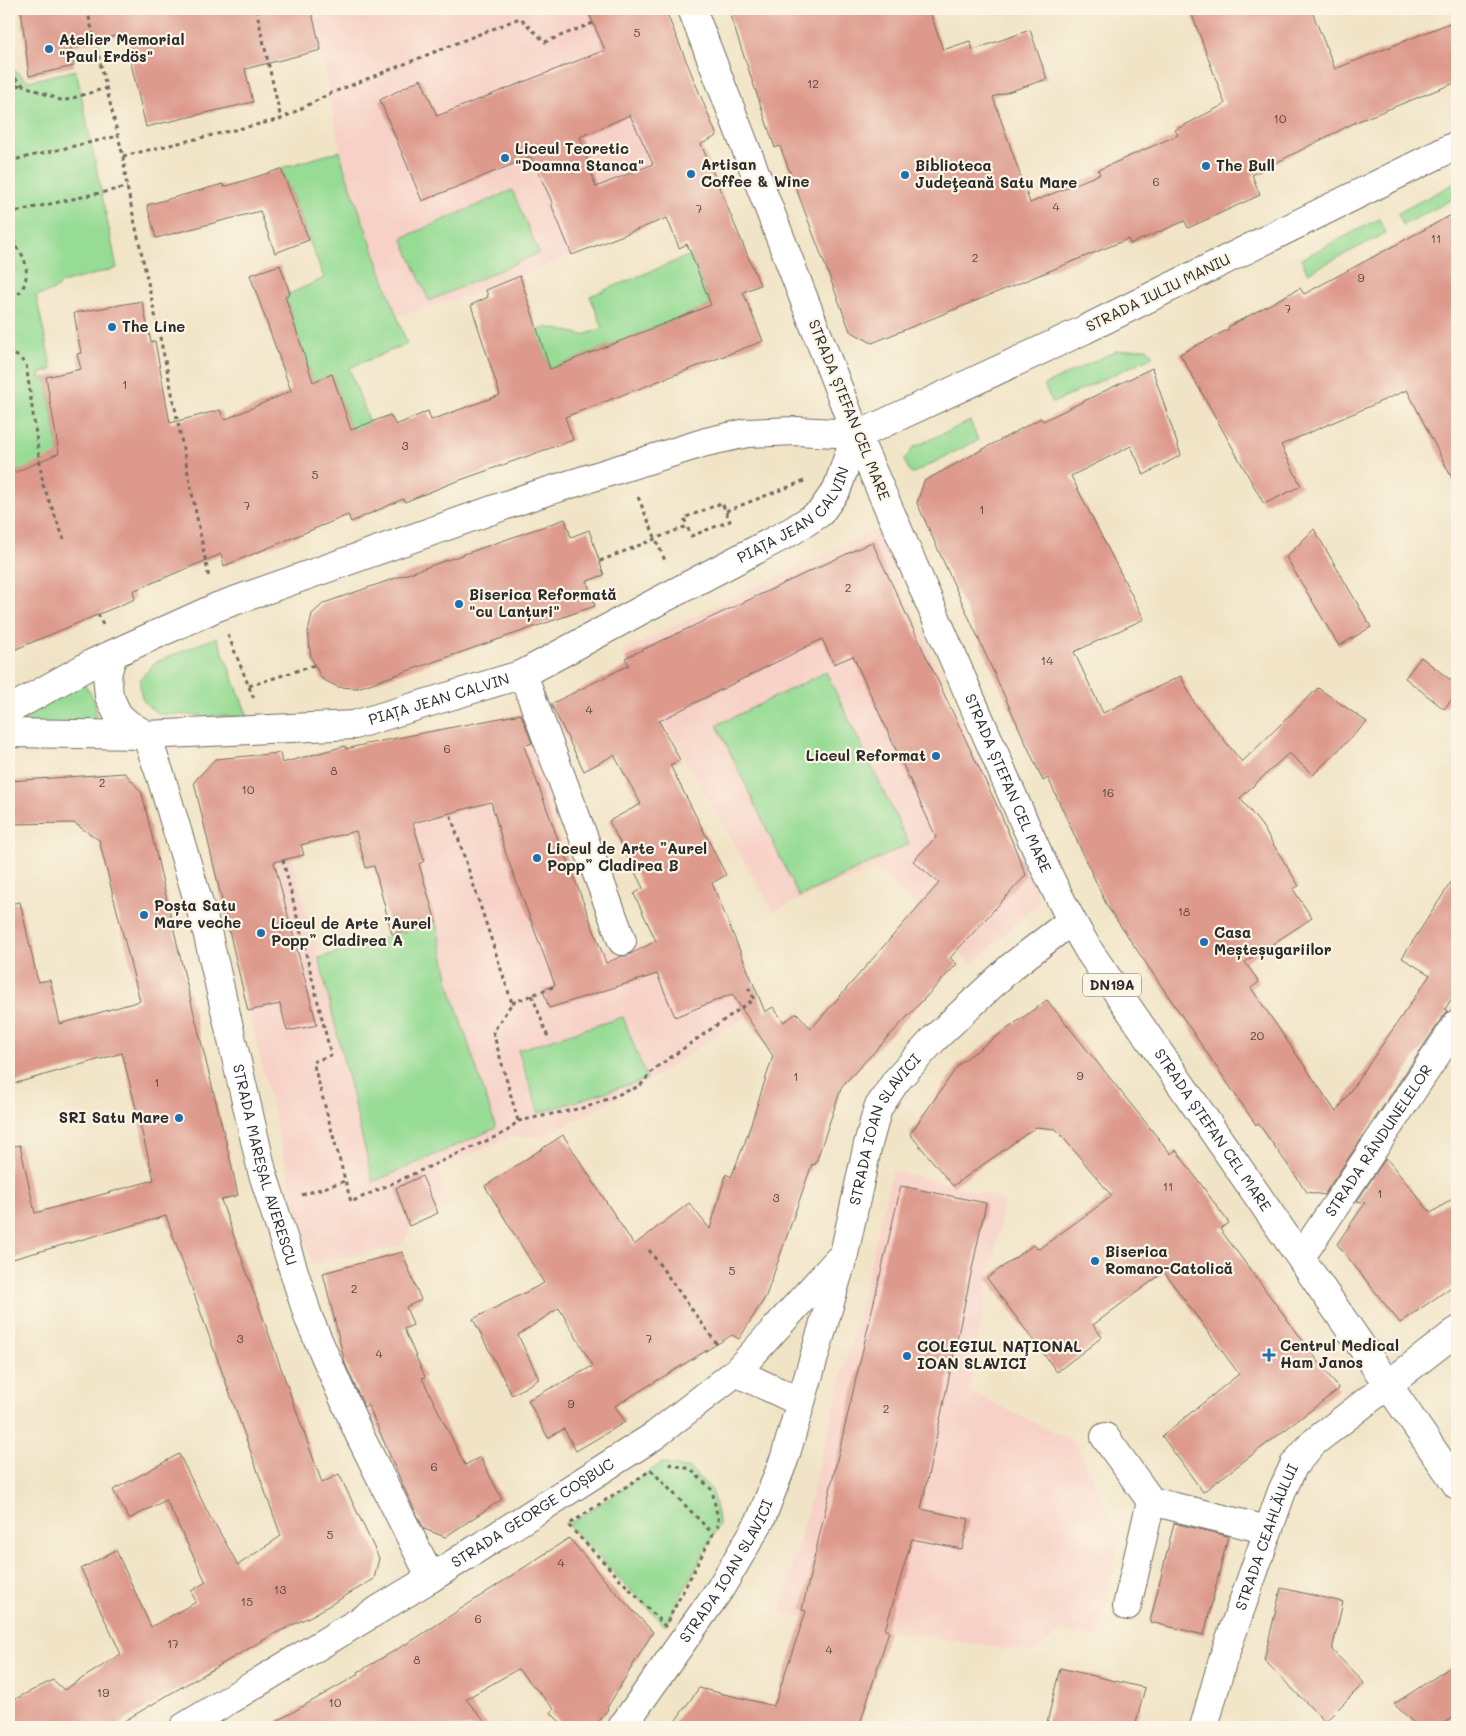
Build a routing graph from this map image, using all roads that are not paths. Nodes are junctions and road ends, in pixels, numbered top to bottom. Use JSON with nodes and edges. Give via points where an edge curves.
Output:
{"nodes":[{"id":1,"x":692,"y":9,"type":"edge"},
{"id":2,"x":1457,"y":145,"type":"edge"},
{"id":3,"x":856,"y":434,"type":"junction"},
{"id":4,"x":103,"y":659,"type":"junction"},
{"id":5,"x":523,"y":674,"type":"junction"},
{"id":6,"x":9,"y":710,"type":"edge"},
{"id":7,"x":9,"y":733,"type":"edge"},
{"id":8,"x":146,"y":734,"type":"junction"},
{"id":9,"x":1071,"y":921,"type":"junction"},
{"id":10,"x":622,"y":941,"type":"dead end"},
{"id":11,"x":1457,"y":1024,"type":"edge"},
{"id":12,"x":844,"y":1254,"type":"junction"},
{"id":13,"x":1301,"y":1257,"type":"junction"},
{"id":14,"x":1457,"y":1331,"type":"edge"},
{"id":15,"x":736,"y":1372,"type":"junction"},
{"id":16,"x":1388,"y":1386,"type":"junction"},
{"id":17,"x":800,"y":1402,"type":"junction"},
{"id":18,"x":1105,"y":1437,"type":"dead end"},
{"id":19,"x":1457,"y":1485,"type":"edge"},
{"id":20,"x":1151,"y":1501,"type":"junction"},
{"id":21,"x":1268,"y":1530,"type":"junction"},
{"id":22,"x":431,"y":1578,"type":"junction"},
{"id":23,"x":1127,"y":1606,"type":"dead end"},
{"id":24,"x":184,"y":1727,"type":"edge"},
{"id":25,"x":622,"y":1727,"type":"edge"},
{"id":26,"x":1204,"y":1727,"type":"edge"}],
"edges":[{"from":1,"to":3,"type":"street","name":"STRADA ȘTEFAN CEL MARE","number":"DN19A"},
{"from":2,"to":3,"type":"street","name":"STRADA IULIU MANIU","via":[[1084,330]]},
{"from":3,"to":4,"type":"street","name":"PIAȚA JEAN CALVIN","via":[[747,432],[706,442],[529,497],[217,607]]},
{"from":3,"to":5,"type":"street","name":"PIAȚA JEAN CALVIN","via":[[836,489],[820,513]]},
{"from":3,"to":9,"type":"street","name":"STRADA ȘTEFAN CEL MARE","number":"DN19A"},
{"from":4,"to":6,"type":"street","name":"PIAȚA JEAN CALVIN"},
{"from":4,"to":8,"type":"street","via":[[108,696],[118,715]]},
{"from":5,"to":8,"type":"street","name":"PIAȚA JEAN CALVIN","via":[[354,725]]},
{"from":5,"to":10,"type":"street"},
{"from":7,"to":8,"type":"street","name":"PIAȚA JEAN CALVIN"},
{"from":8,"to":22,"type":"street","name":"STRADA MAREȘAL AVERESCU","via":[[206,926],[262,1171],[309,1319],[360,1434]]},
{"from":9,"to":12,"type":"street","name":"STRADA IOAN SLAVICI","via":[[1011,967],[896,1081],[878,1108]]},
{"from":9,"to":13,"type":"street","name":"STRADA ȘTEFAN CEL MARE","number":"DN19A"},
{"from":11,"to":13,"type":"street","name":"STRADA RÂNDUNELELOR"},
{"from":12,"to":15,"type":"street","name":"STRADA GEORGE COȘBUC"},
{"from":12,"to":17,"type":"street","name":"STRADA IOAN SLAVICI"},
{"from":13,"to":16,"type":"street","name":"STRADA ȘTEFAN CEL MARE","number":"DN19A"},
{"from":14,"to":16,"type":"street","name":"STRADA CEAHLĂULUI"},
{"from":15,"to":17,"type":"street"},
{"from":15,"to":22,"type":"street","name":"STRADA GEORGE COȘBUC","via":[[654,1436]]},
{"from":16,"to":19,"type":"street","name":"STRADA ȘTEFAN CEL MARE","number":"DN19A"},
{"from":16,"to":21,"type":"street","name":"STRADA CEAHLĂULUI","via":[[1313,1443],[1294,1465]]},
{"from":17,"to":25,"type":"street","name":"STRADA IOAN SLAVICI","via":[[785,1457],[761,1519],[720,1589]]},
{"from":18,"to":20,"type":"street"},
{"from":20,"to":21,"type":"street"},
{"from":20,"to":23,"type":"street"},
{"from":21,"to":26,"type":"street","name":"STRADA CEAHLĂULUI","via":[[1223,1659]]},
{"from":22,"to":24,"type":"street","name":"STRADA GEORGE COȘBUC"}]}
